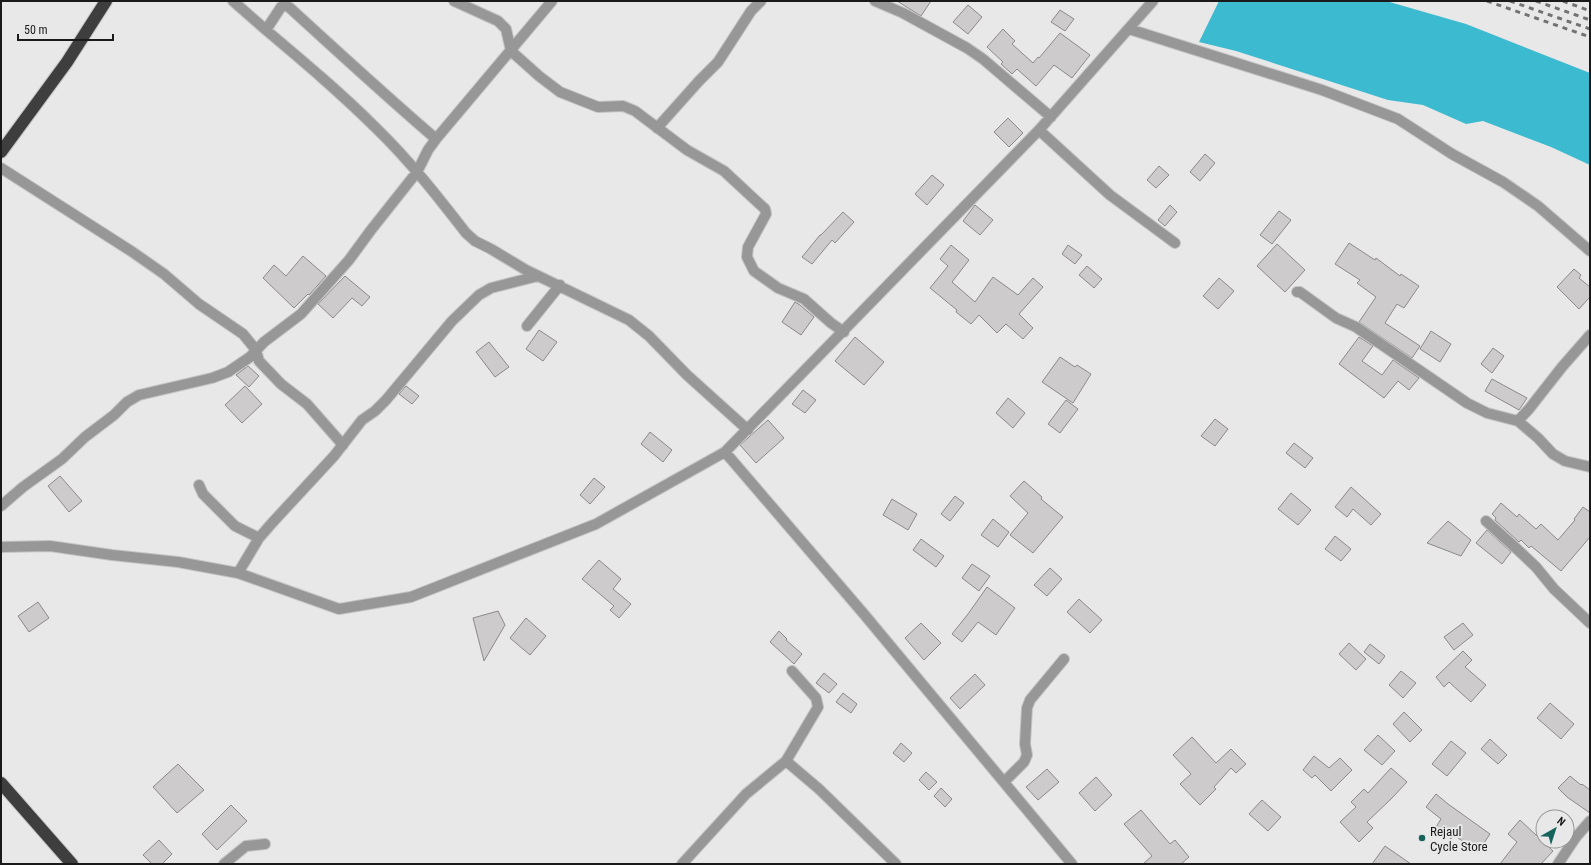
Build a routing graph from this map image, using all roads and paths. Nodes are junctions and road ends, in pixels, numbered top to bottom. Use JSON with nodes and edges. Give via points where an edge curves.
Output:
{"nodes":[{"id":1,"x":106,"y":1,"type":"edge"},
{"id":2,"x":233,"y":1,"type":"edge"},
{"id":3,"x":454,"y":1,"type":"edge"},
{"id":4,"x":552,"y":1,"type":"edge"},
{"id":5,"x":761,"y":1,"type":"edge"},
{"id":6,"x":875,"y":1,"type":"edge"},
{"id":7,"x":1153,"y":1,"type":"edge"},
{"id":8,"x":1129,"y":29,"type":"junction"},
{"id":9,"x":266,"y":30,"type":"junction"},
{"id":10,"x":511,"y":51,"type":"junction"},
{"id":11,"x":1051,"y":117,"type":"junction"},
{"id":12,"x":657,"y":128,"type":"junction"},
{"id":13,"x":1039,"y":130,"type":"junction"},
{"id":14,"x":436,"y":139,"type":"junction"},
{"id":15,"x":1,"y":150,"type":"edge"},
{"id":16,"x":1,"y":168,"type":"edge"},
{"id":17,"x":417,"y":172,"type":"junction"},
{"id":18,"x":1175,"y":243,"type":"dead end"},
{"id":19,"x":1590,"y":251,"type":"edge"},
{"id":20,"x":538,"y":276,"type":"junction"},
{"id":21,"x":560,"y":285,"type":"junction"},
{"id":22,"x":1297,"y":292,"type":"dead end"},
{"id":23,"x":527,"y":326,"type":"dead end"},
{"id":24,"x":844,"y":332,"type":"junction"},
{"id":25,"x":1590,"y":335,"type":"edge"},
{"id":26,"x":256,"y":350,"type":"junction"},
{"id":27,"x":1518,"y":422,"type":"junction"},
{"id":28,"x":748,"y":430,"type":"junction"},
{"id":29,"x":343,"y":445,"type":"junction"},
{"id":30,"x":725,"y":452,"type":"junction"},
{"id":31,"x":1590,"y":468,"type":"edge"},
{"id":32,"x":199,"y":485,"type":"dead end"},
{"id":33,"x":1,"y":506,"type":"edge"},
{"id":34,"x":1486,"y":522,"type":"dead end"},
{"id":35,"x":259,"y":538,"type":"junction"},
{"id":36,"x":1,"y":547,"type":"edge"},
{"id":37,"x":238,"y":573,"type":"junction"},
{"id":38,"x":1590,"y":623,"type":"edge"},
{"id":39,"x":1064,"y":659,"type":"dead end"},
{"id":40,"x":792,"y":671,"type":"dead end"},
{"id":41,"x":786,"y":761,"type":"junction"},
{"id":42,"x":1004,"y":782,"type":"junction"},
{"id":43,"x":1,"y":783,"type":"edge"},
{"id":44,"x":1590,"y":821,"type":"edge"},
{"id":45,"x":265,"y":844,"type":"dead end"},
{"id":46,"x":72,"y":864,"type":"edge"},
{"id":47,"x":224,"y":864,"type":"edge"},
{"id":48,"x":682,"y":864,"type":"edge"},
{"id":49,"x":896,"y":864,"type":"edge"},
{"id":50,"x":1072,"y":864,"type":"edge"},
{"id":51,"x":1558,"y":864,"type":"edge"}],
"edges":[{"from":1,"to":15,"type":"highway","via":[[67,62]]},
{"from":2,"to":9,"type":"street"},
{"from":3,"to":10,"type":"street","via":[[498,21],[506,30]]},
{"from":4,"to":10,"type":"street"},
{"from":5,"to":12,"type":"street","via":[[751,11],[718,62]]},
{"from":6,"to":11,"type":"street","via":[[903,13],[967,48]]},
{"from":7,"to":8,"type":"street"},
{"from":8,"to":11,"type":"street"},
{"from":8,"to":19,"type":"street","via":[[1322,90],[1398,119],[1538,206]]},
{"from":9,"to":14,"type":"street","via":[[281,7],[285,5],[290,8]]},
{"from":9,"to":17,"type":"street","via":[[373,124]]},
{"from":10,"to":12,"type":"street","via":[[560,92],[598,107],[624,106]]},
{"from":10,"to":14,"type":"street"},
{"from":11,"to":13,"type":"street"},
{"from":12,"to":24,"type":"street","via":[[724,172],[765,209],[766,214],[748,247],[748,257],[754,271],[778,288],[804,299]]},
{"from":13,"to":18,"type":"street","via":[[1110,195]]},
{"from":13,"to":24,"type":"street"},
{"from":14,"to":17,"type":"street"},
{"from":16,"to":26,"type":"street","via":[[131,250],[199,304],[243,334]]},
{"from":17,"to":20,"type":"street","via":[[475,242]]},
{"from":17,"to":26,"type":"street","via":[[308,308]]},
{"from":20,"to":21,"type":"street"},
{"from":20,"to":29,"type":"street","via":[[490,288],[479,295],[452,322],[386,400],[362,420]]},
{"from":21,"to":23,"type":"street"},
{"from":21,"to":28,"type":"street","via":[[629,320]]},
{"from":22,"to":27,"type":"street","via":[[1336,318],[1356,327],[1467,403],[1487,414]]},
{"from":24,"to":28,"type":"street"},
{"from":25,"to":27,"type":"street"},
{"from":26,"to":29,"type":"street","via":[[259,361],[281,384],[307,404]]},
{"from":26,"to":33,"type":"street","via":[[228,372],[139,395],[127,402],[62,459]]},
{"from":27,"to":31,"type":"street","via":[[1553,454],[1565,461]]},
{"from":28,"to":30,"type":"street"},
{"from":29,"to":35,"type":"street"},
{"from":30,"to":37,"type":"street","via":[[596,524],[411,597],[339,609]]},
{"from":30,"to":42,"type":"street"},
{"from":32,"to":35,"type":"street","via":[[203,494],[235,526]]},
{"from":34,"to":38,"type":"street","via":[[1517,548],[1554,589]]},
{"from":35,"to":37,"type":"street"},
{"from":36,"to":37,"type":"street","via":[[50,546],[178,562]]},
{"from":39,"to":42,"type":"street","via":[[1030,700],[1027,708],[1025,744],[1027,755],[1024,762]]},
{"from":40,"to":41,"type":"street","via":[[816,698],[818,707]]},
{"from":41,"to":48,"type":"street","via":[[746,794]]},
{"from":41,"to":49,"type":"street","via":[[819,789]]},
{"from":42,"to":50,"type":"street"},
{"from":43,"to":46,"type":"highway"},
{"from":44,"to":51,"type":"street"},
{"from":45,"to":47,"type":"street","via":[[246,846]]}]}
